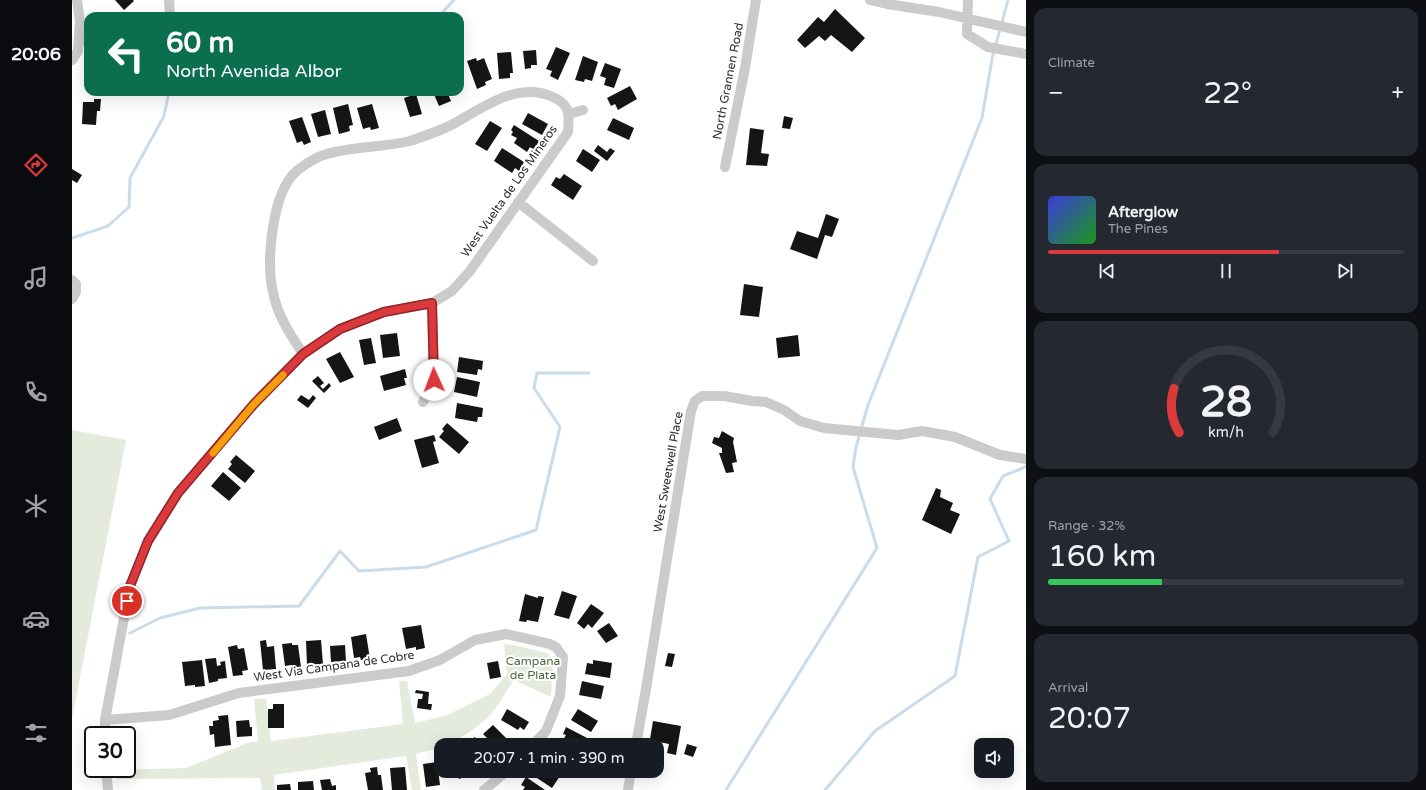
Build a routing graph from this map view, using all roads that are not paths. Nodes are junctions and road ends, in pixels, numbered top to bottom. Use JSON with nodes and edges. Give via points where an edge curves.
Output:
{"nodes":[{"id":1,"x":77,"y":0,"type":"edge"},
{"id":2,"x":169,"y":0,"type":"edge"},
{"id":3,"x":756,"y":0,"type":"edge"},
{"id":4,"x":870,"y":0,"type":"edge"},
{"id":5,"x":968,"y":0,"type":"edge"},
{"id":6,"x":170,"y":12,"type":"edge"},
{"id":7,"x":968,"y":18,"type":"junction"},
{"id":8,"x":1026,"y":32,"type":"edge"},
{"id":9,"x":83,"y":40,"type":"edge"},
{"id":10,"x":1026,"y":54,"type":"edge"},
{"id":11,"x":72,"y":60,"type":"edge"},
{"id":12,"x":583,"y":110,"type":"dead end"},
{"id":13,"x":569,"y":114,"type":"junction"},
{"id":14,"x":725,"y":167,"type":"dead end"},
{"id":15,"x":518,"y":202,"type":"junction"},
{"id":16,"x":592,"y":261,"type":"dead end"},
{"id":17,"x":72,"y":280,"type":"edge"},
{"id":18,"x":72,"y":299,"type":"edge"},
{"id":19,"x":432,"y":303,"type":"junction"},
{"id":20,"x":303,"y":354,"type":"junction"},
{"id":21,"x":424,"y":402,"type":"dead end"},
{"id":22,"x":1026,"y":460,"type":"edge"},
{"id":23,"x":105,"y":720,"type":"junction"},
{"id":24,"x":105,"y":726,"type":"edge"},
{"id":25,"x":540,"y":738,"type":"edge"},
{"id":26,"x":637,"y":738,"type":"edge"},
{"id":27,"x":107,"y":778,"type":"edge"},
{"id":28,"x":499,"y":778,"type":"edge"},
{"id":29,"x":630,"y":778,"type":"edge"},
{"id":30,"x":108,"y":790,"type":"edge"},
{"id":31,"x":484,"y":790,"type":"edge"},
{"id":32,"x":628,"y":790,"type":"edge"}],
"edges":[{"from":1,"to":9,"type":"street"},
{"from":2,"to":6,"type":"street"},
{"from":3,"to":14,"type":"street","name":"North Grannen Road"},
{"from":4,"to":7,"type":"street"},
{"from":5,"to":7,"type":"street"},
{"from":7,"to":8,"type":"street"},
{"from":7,"to":10,"type":"street","via":[[967,34],[988,47]]},
{"from":9,"to":11,"type":"street"},
{"from":12,"to":13,"type":"street"},
{"from":13,"to":15,"type":"street","name":"West Vuelta de Los Mineros","via":[[568,132]]},
{"from":13,"to":20,"type":"street","via":[[561,101],[543,93],[515,94],[492,101],[451,125],[410,141],[351,149],[323,156],[302,167],[291,178],[278,202],[270,252],[272,291],[282,322]]},
{"from":15,"to":16,"type":"street"},
{"from":15,"to":19,"type":"street","name":"West Vuelta de Los Mineros","via":[[470,272],[452,291]]},
{"from":17,"to":18,"type":"street","via":[[76,284],[76,292]]},
{"from":19,"to":20,"type":"street","via":[[384,312],[340,329]]},
{"from":19,"to":21,"type":"street","via":[[434,380]]},
{"from":20,"to":23,"type":"street","via":[[254,404],[178,493],[148,541],[130,586]]},
{"from":22,"to":26,"type":"street","name":"West Sweetwell Place","via":[[1000,455],[955,437],[922,431],[898,434],[824,428],[800,421],[766,402],[724,396],[702,396],[695,401],[691,411]]},
{"from":23,"to":24,"type":"street"},
{"from":23,"to":25,"type":"street","name":"West Via Campana de Cobre","via":[[169,715],[239,693],[409,671],[440,660],[475,640],[506,634],[562,649],[560,696],[546,732]]},
{"from":27,"to":30,"type":"street"},
{"from":28,"to":31,"type":"street"},
{"from":29,"to":32,"type":"street"}]}
